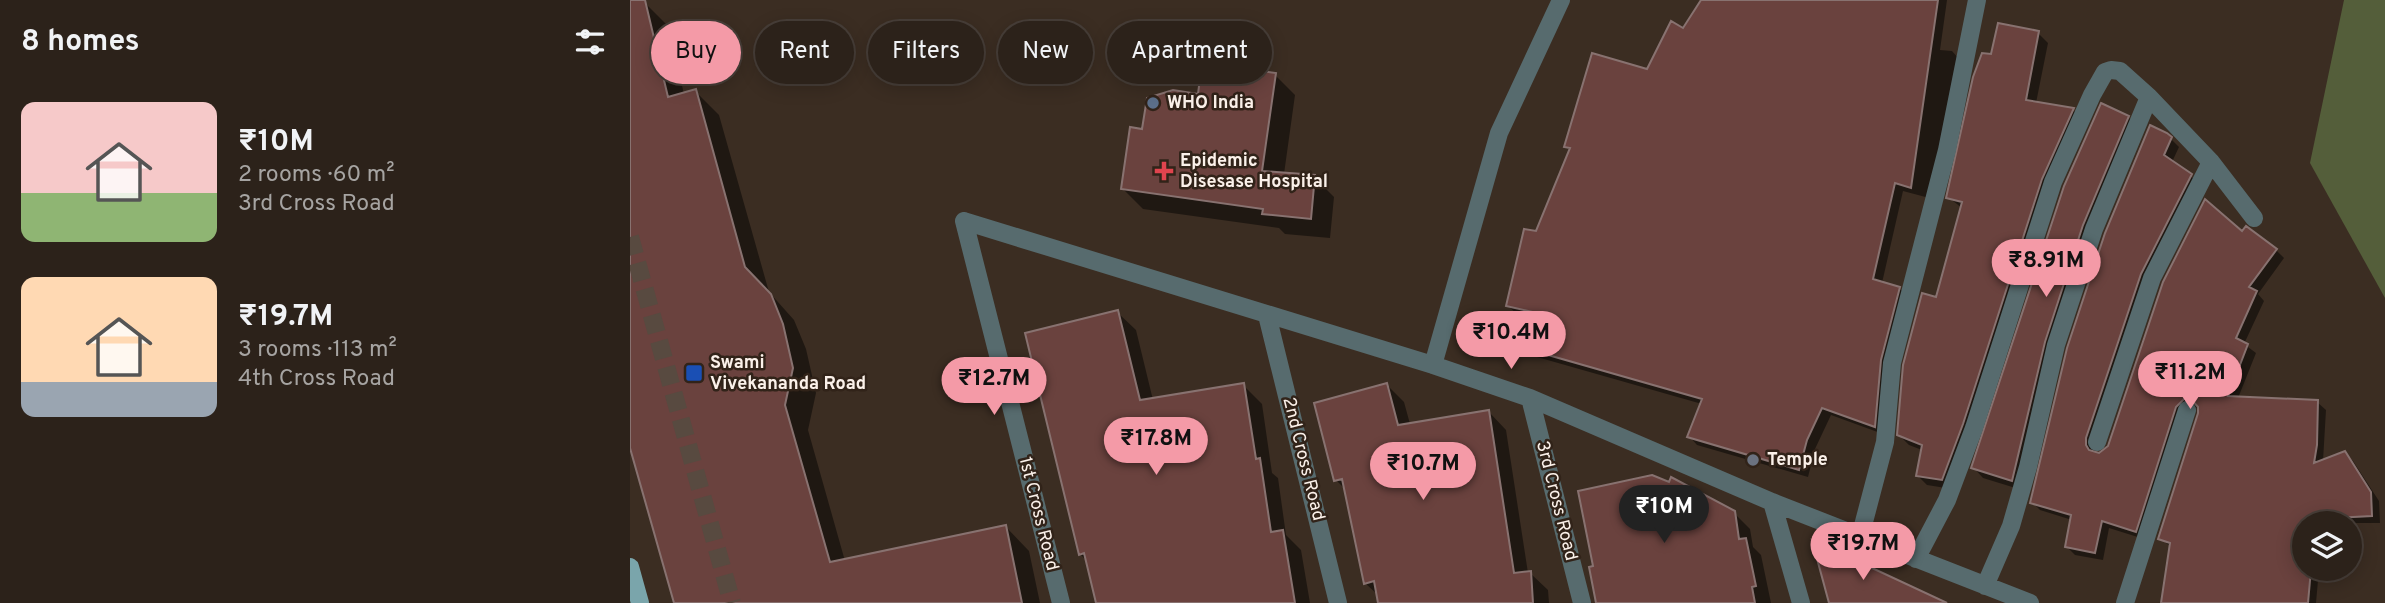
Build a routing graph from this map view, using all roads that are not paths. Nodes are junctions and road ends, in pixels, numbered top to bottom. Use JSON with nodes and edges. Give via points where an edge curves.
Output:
{"nodes":[{"id":1,"x":1561,"y":0,"type":"edge"},
{"id":2,"x":1978,"y":0,"type":"edge"},
{"id":3,"x":2149,"y":97,"type":"junction"},
{"id":4,"x":2211,"y":162,"type":"junction"},
{"id":5,"x":2253,"y":218,"type":"dead end"},
{"id":6,"x":1268,"y":315,"type":"junction"},
{"id":7,"x":1433,"y":365,"type":"junction"},
{"id":8,"x":1530,"y":398,"type":"junction"},
{"id":9,"x":2187,"y":410,"type":"dead end"},
{"id":10,"x":2097,"y":442,"type":"dead end"},
{"id":11,"x":1772,"y":502,"type":"junction"},
{"id":12,"x":1860,"y":537,"type":"junction"},
{"id":13,"x":1916,"y":559,"type":"junction"},
{"id":14,"x":630,"y":567,"type":"edge"},
{"id":15,"x":1985,"y":586,"type":"junction"},
{"id":16,"x":640,"y":603,"type":"edge"},
{"id":17,"x":1060,"y":603,"type":"edge"},
{"id":18,"x":1338,"y":603,"type":"edge"},
{"id":19,"x":1582,"y":603,"type":"edge"},
{"id":20,"x":1801,"y":603,"type":"edge"},
{"id":21,"x":2029,"y":603,"type":"edge"},
{"id":22,"x":2126,"y":603,"type":"edge"}],
"edges":[{"from":1,"to":7,"type":"street","via":[[1499,133]]},
{"from":2,"to":12,"type":"street","via":[[1947,150],[1892,363],[1885,442]]},
{"from":3,"to":4,"type":"street"},
{"from":3,"to":13,"type":"street","via":[[2120,71],[2111,69],[2092,95],[2053,182],[1947,500]]},
{"from":3,"to":15,"type":"street","via":[[2094,229],[2056,345],[2011,526]]},
{"from":4,"to":5,"type":"street"},
{"from":4,"to":10,"type":"street","via":[[2152,278]]},
{"from":6,"to":7,"type":"street"},
{"from":6,"to":17,"type":"street","name":"1st Cross Road","via":[[964,221]]},
{"from":6,"to":18,"type":"street","name":"2nd Cross Road"},
{"from":7,"to":8,"type":"street"},
{"from":8,"to":11,"type":"street"},
{"from":8,"to":19,"type":"street","name":"3rd Cross Road"},
{"from":9,"to":22,"type":"street"},
{"from":11,"to":12,"type":"street"},
{"from":11,"to":20,"type":"street"},
{"from":12,"to":13,"type":"street"},
{"from":13,"to":15,"type":"street"},
{"from":14,"to":16,"type":"main road"},
{"from":15,"to":21,"type":"street"}]}
